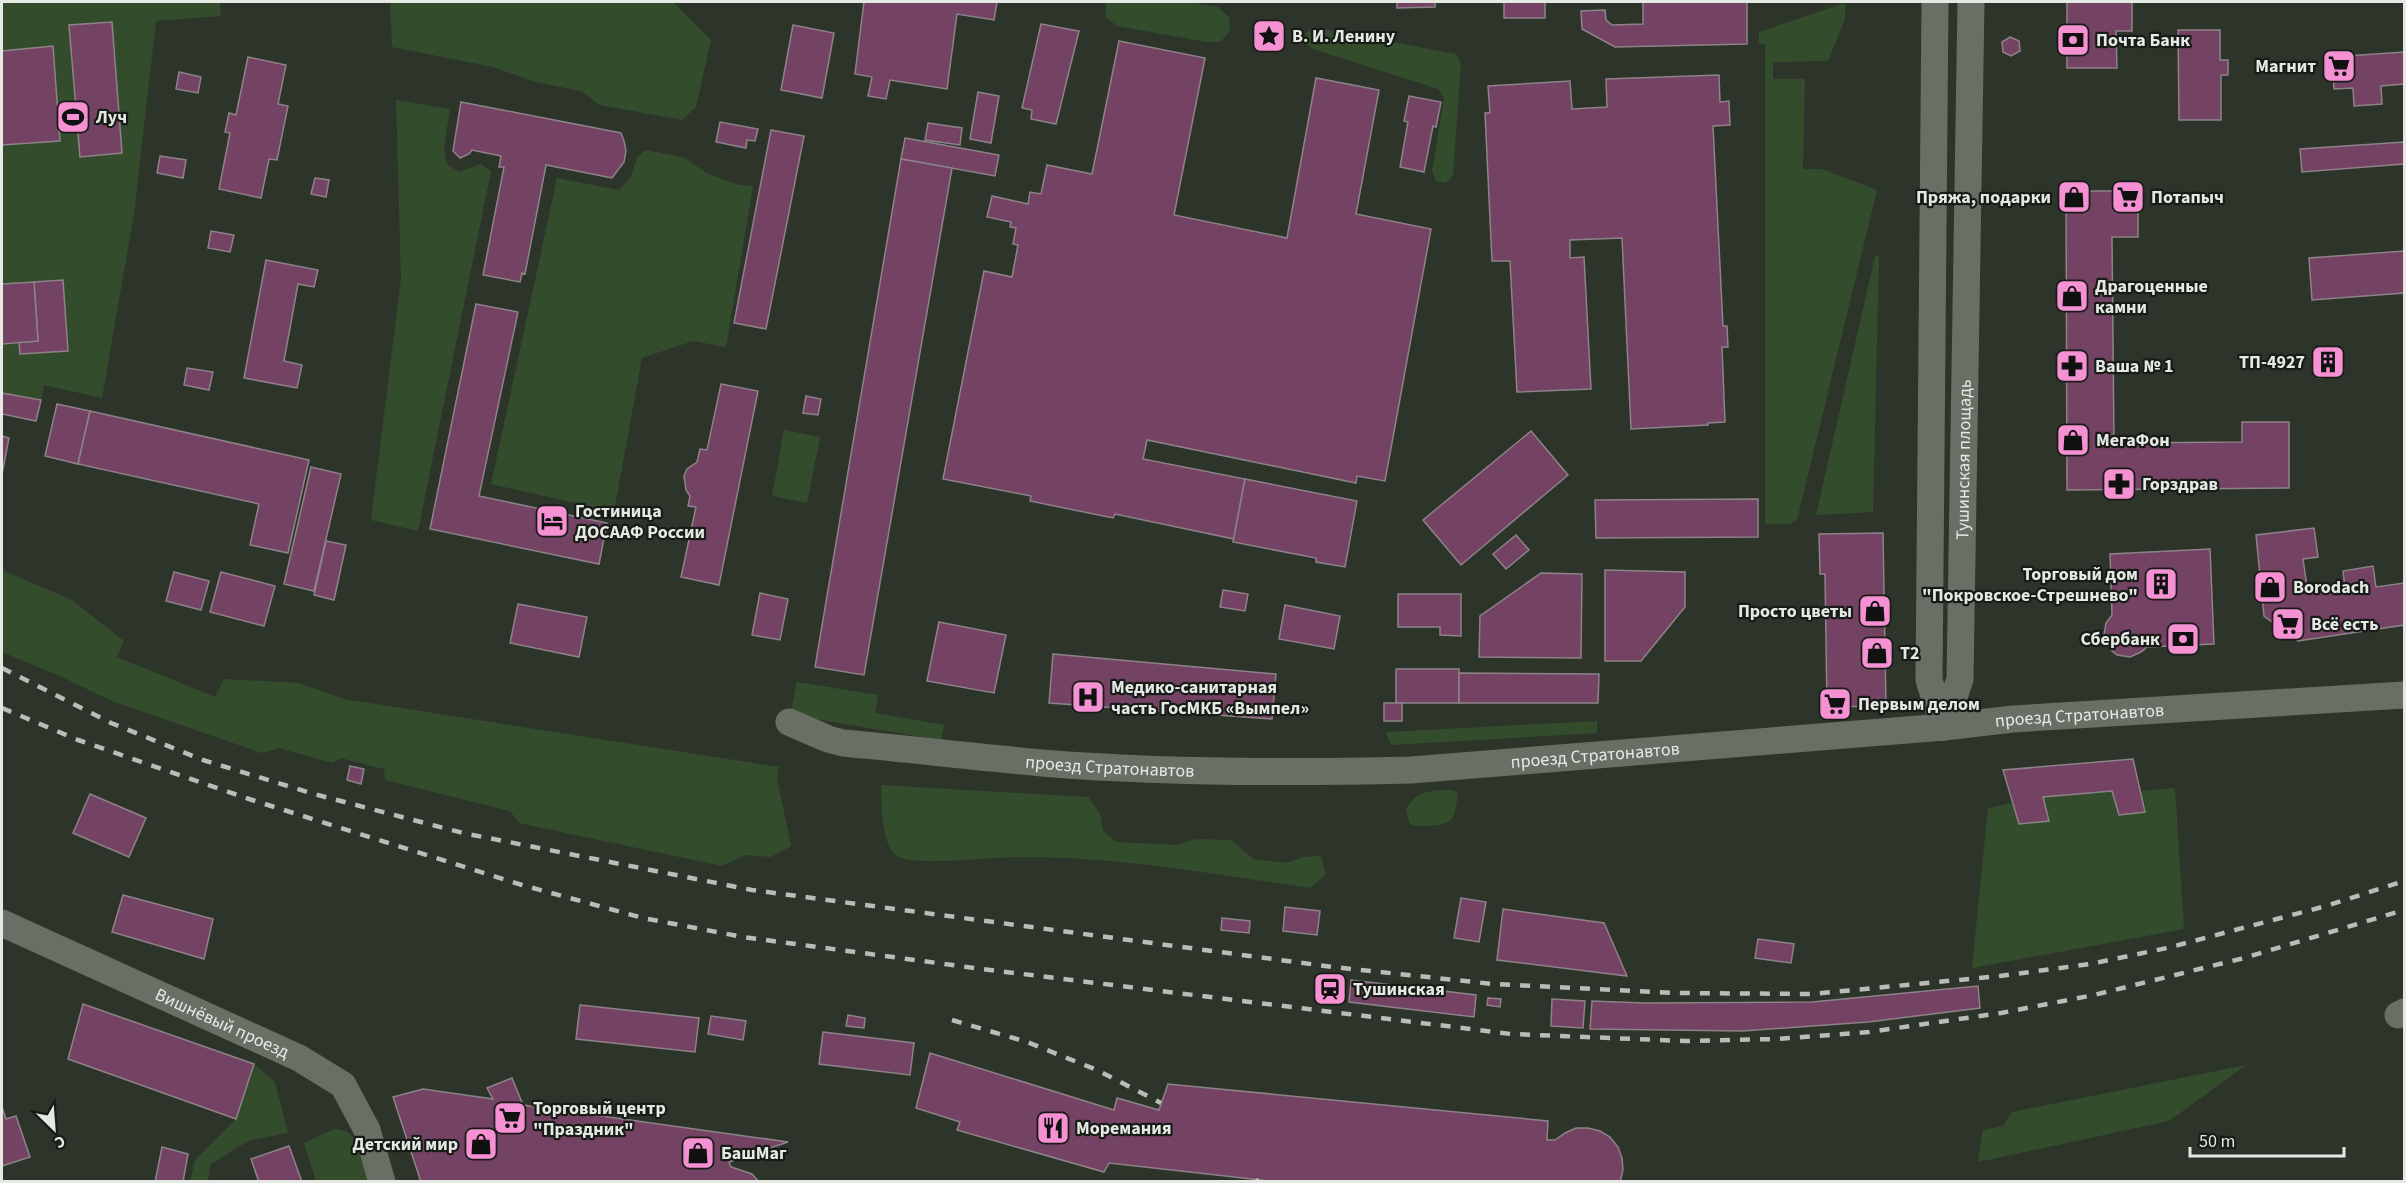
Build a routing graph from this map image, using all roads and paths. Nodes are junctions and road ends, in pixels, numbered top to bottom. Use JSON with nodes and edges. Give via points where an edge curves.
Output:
{"nodes":[{"id":1,"x":1935,"y":2,"type":"edge"},
{"id":2,"x":1971,"y":2,"type":"edge"},
{"id":3,"x":2404,"y":695,"type":"edge"},
{"id":4,"x":789,"y":722,"type":"dead end"},
{"id":5,"x":1944,"y":727,"type":"junction"},
{"id":6,"x":2,"y":923,"type":"edge"},
{"id":7,"x":382,"y":1182,"type":"edge"}],
"edges":[{"from":1,"to":5,"type":"street","name":"Тушинская площадь","via":[[1929,680]]},
{"from":2,"to":5,"type":"street","name":"Тушинская площадь","via":[[1960,679]]},
{"from":3,"to":5,"type":"street","name":"проезд Стратонавтов","via":[[2025,718]]},
{"from":4,"to":5,"type":"street","name":"проезд Стратонавтов","via":[[843,743],[1043,763],[1348,771],[1411,770]]},
{"from":6,"to":7,"type":"street","name":"Вишнёвый проезд","via":[[299,1058],[343,1085],[367,1130]]}]}
